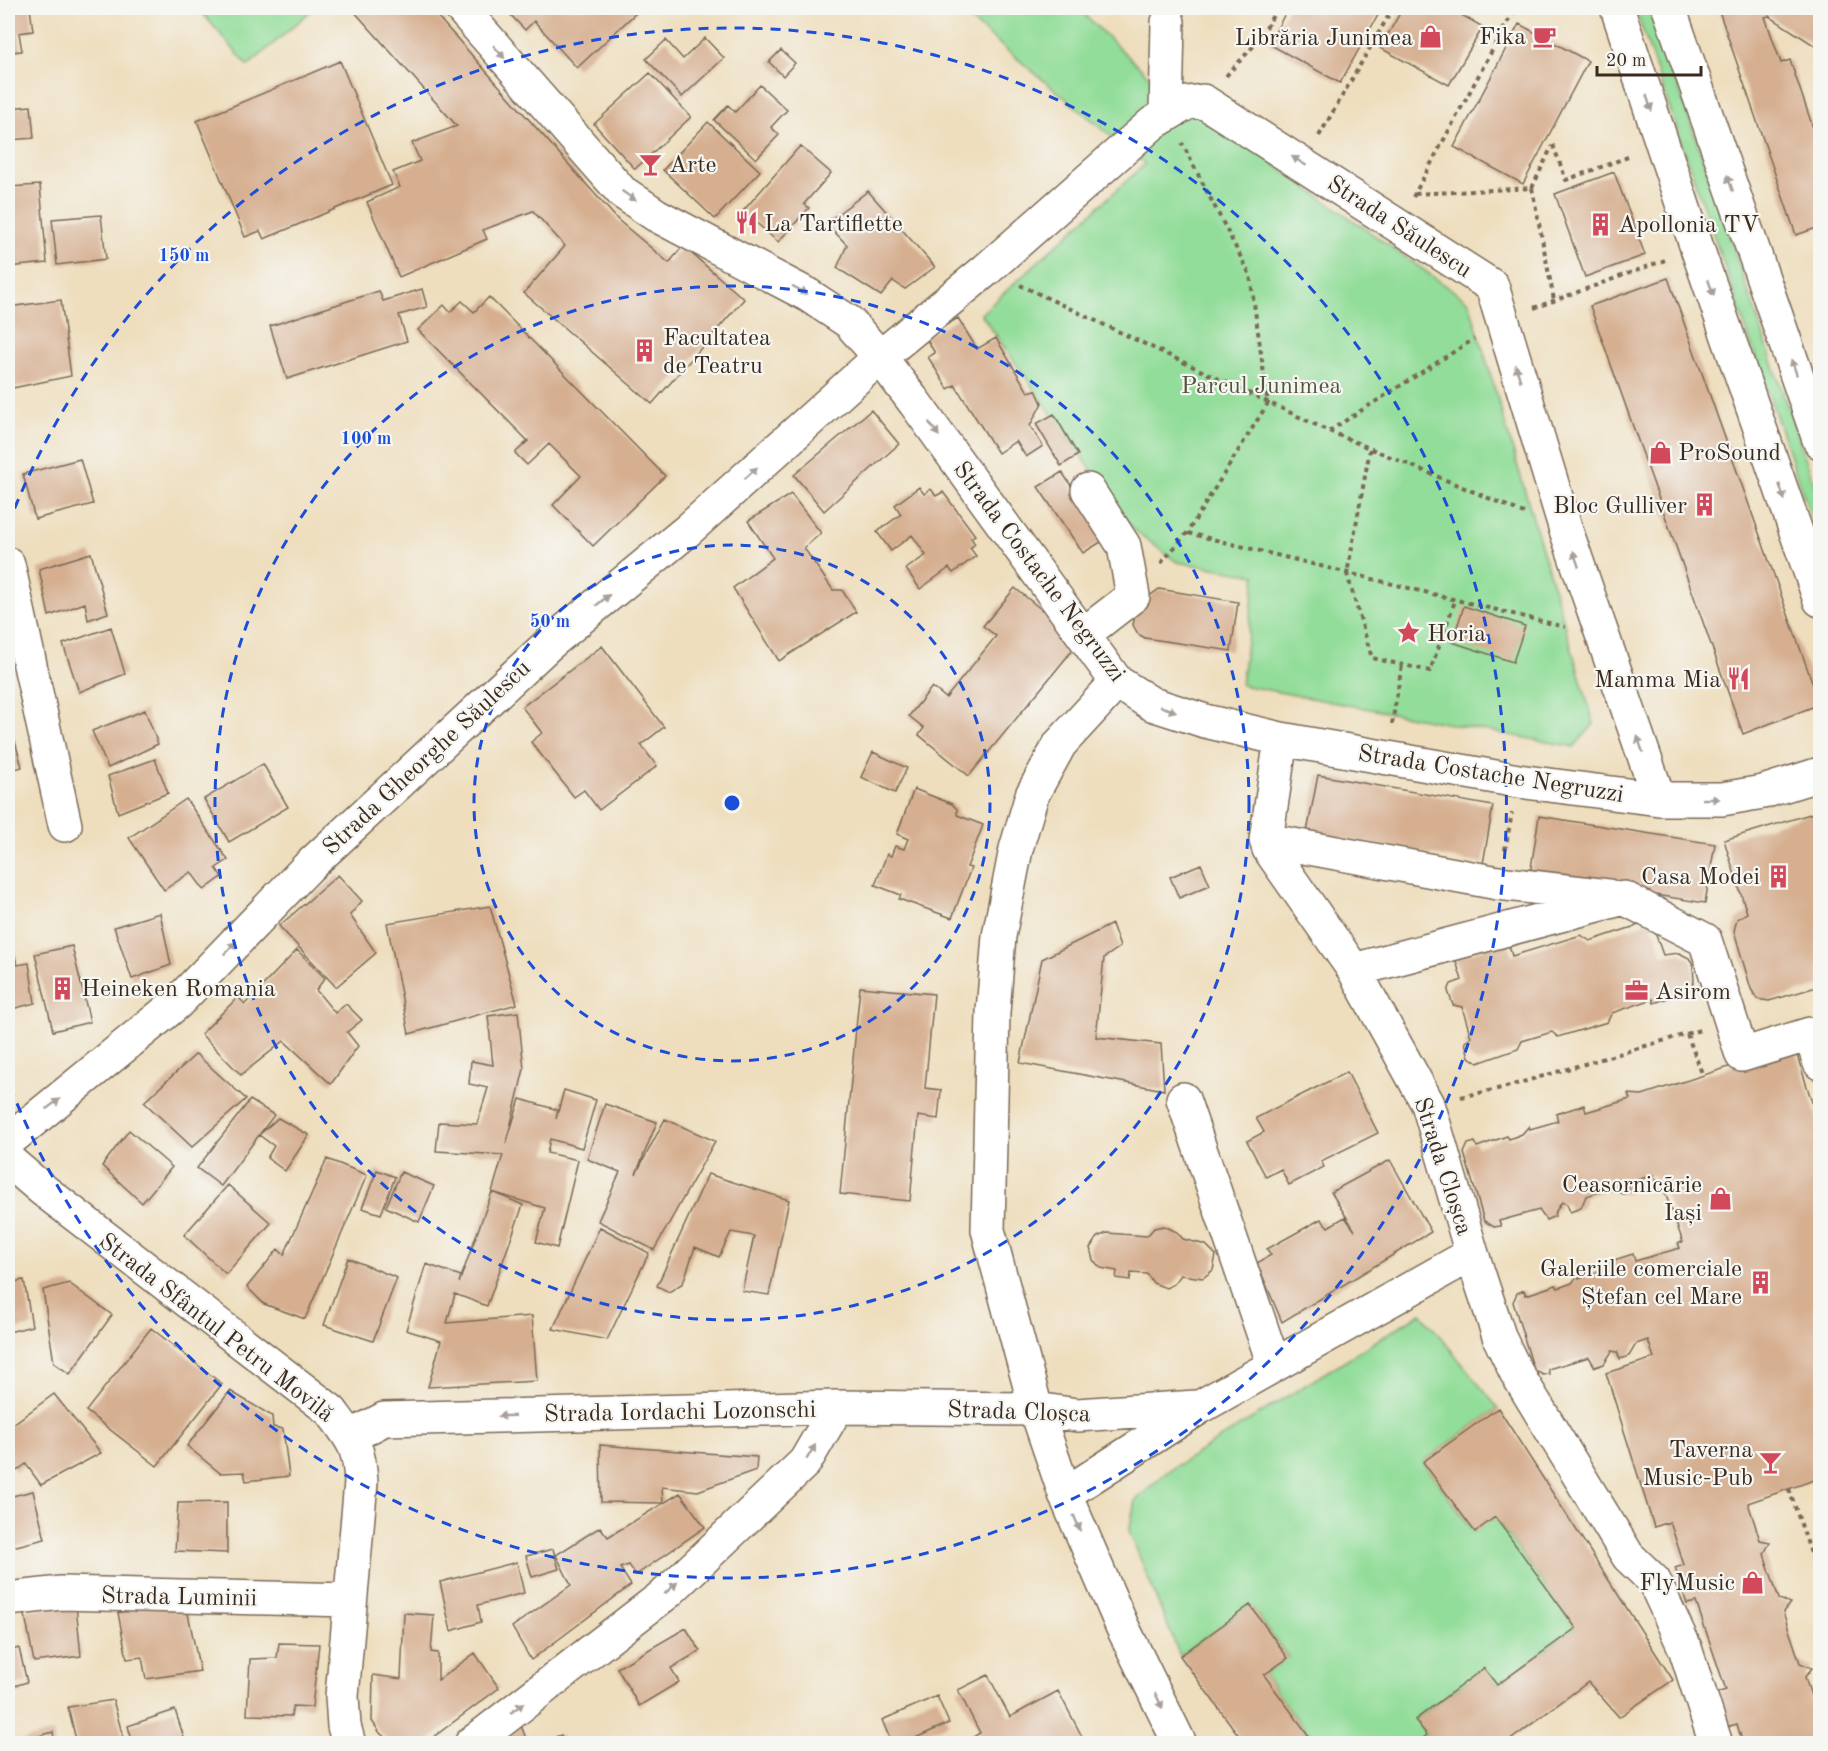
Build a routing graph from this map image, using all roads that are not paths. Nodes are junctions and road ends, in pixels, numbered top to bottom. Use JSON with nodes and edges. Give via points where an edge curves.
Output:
{"nodes":[{"id":1,"x":461,"y":8,"type":"edge"},
{"id":2,"x":1617,"y":8,"type":"edge"},
{"id":3,"x":1669,"y":8,"type":"edge"},
{"id":4,"x":1168,"y":22,"type":"dead end"},
{"id":5,"x":1167,"y":113,"type":"junction"},
{"id":6,"x":880,"y":357,"type":"junction"},
{"id":7,"x":1821,"y":442,"type":"edge"},
{"id":8,"x":1088,"y":490,"type":"dead end"},
{"id":9,"x":8,"y":564,"type":"edge"},
{"id":10,"x":1821,"y":600,"type":"edge"},
{"id":11,"x":1084,"y":634,"type":"junction"},
{"id":12,"x":1117,"y":682,"type":"junction"},
{"id":13,"x":1281,"y":739,"type":"junction"},
{"id":14,"x":1821,"y":774,"type":"edge"},
{"id":15,"x":1659,"y":799,"type":"junction"},
{"id":16,"x":65,"y":825,"type":"dead end"},
{"id":17,"x":1266,"y":840,"type":"junction"},
{"id":18,"x":1624,"y":898,"type":"junction"},
{"id":19,"x":1354,"y":970,"type":"junction"},
{"id":20,"x":1821,"y":1063,"type":"edge"},
{"id":21,"x":1183,"y":1100,"type":"dead end"},
{"id":22,"x":8,"y":1141,"type":"edge"},
{"id":23,"x":8,"y":1160,"type":"edge"},
{"id":24,"x":1472,"y":1254,"type":"junction"},
{"id":25,"x":1274,"y":1365,"type":"junction"},
{"id":26,"x":837,"y":1407,"type":"junction"},
{"id":27,"x":1200,"y":1407,"type":"junction"},
{"id":28,"x":1036,"y":1409,"type":"junction"},
{"id":29,"x":350,"y":1437,"type":"junction"},
{"id":30,"x":1065,"y":1494,"type":"junction"},
{"id":31,"x":8,"y":1599,"type":"edge"},
{"id":32,"x":350,"y":1600,"type":"junction"},
{"id":33,"x":349,"y":1743,"type":"edge"},
{"id":34,"x":471,"y":1743,"type":"edge"},
{"id":35,"x":1180,"y":1743,"type":"edge"},
{"id":36,"x":1716,"y":1743,"type":"edge"}],
"edges":[{"from":1,"to":6,"type":"street","name":"Strada Costache Negruzzi","one_way":true,"via":[[622,192],[656,215],[808,295],[849,322]]},
{"from":2,"to":10,"type":"street","one_way":true,"via":[[1696,248]]},
{"from":7,"to":3,"type":"street","one_way":true},
{"from":4,"to":5,"type":"street"},
{"from":5,"to":6,"type":"street"},
{"from":15,"to":5,"type":"street","name":"Strada Săulescu","one_way":true,"via":[[1566,530],[1492,286],[1203,101],[1186,103]]},
{"from":6,"to":11,"type":"street","name":"Strada Costache Negruzzi","one_way":true},
{"from":22,"to":6,"type":"street","name":"Strada Gheorghe Săulescu","one_way":true,"via":[[177,1003],[308,867],[444,739],[549,644],[688,530]]},
{"from":8,"to":11,"type":"street","via":[[1124,546],[1133,596]]},
{"from":9,"to":16,"type":"street"},
{"from":11,"to":12,"type":"street","name":"Strada Costache Negruzzi"},
{"from":12,"to":13,"type":"street","name":"Strada Costache Negruzzi","one_way":true,"via":[[1152,704]]},
{"from":12,"to":28,"type":"street","via":[[1059,744],[1032,795],[1016,849],[999,936],[993,1012],[988,1230]]},
{"from":13,"to":15,"type":"street","name":"Strada Costache Negruzzi","via":[[1518,781]]},
{"from":13,"to":17,"type":"street"},
{"from":15,"to":14,"type":"street","name":"Strada Costache Negruzzi","one_way":true,"via":[[1722,799],[1763,792]]},
{"from":17,"to":18,"type":"street","via":[[1498,883]]},
{"from":17,"to":19,"type":"street","name":"Strada Cloșca"},
{"from":18,"to":19,"type":"street"},
{"from":18,"to":20,"type":"street","via":[[1705,940],[1742,1055],[1810,1034]]},
{"from":19,"to":24,"type":"street","name":"Strada Cloșca","via":[[1428,1104]]},
{"from":21,"to":25,"type":"street"},
{"from":23,"to":29,"type":"street","name":"Strada Sfântul Petru Movilă","via":[[331,1411]]},
{"from":24,"to":25,"type":"street","name":"Strada Cloșca"},
{"from":24,"to":36,"type":"street","via":[[1515,1372],[1628,1556],[1654,1581],[1685,1648]]},
{"from":25,"to":27,"type":"street","name":"Strada Cloșca"},
{"from":26,"to":28,"type":"street","name":"Strada Cloșca"},
{"from":26,"to":29,"type":"street","name":"Strada Iordachi Lozonschi","one_way":true,"via":[[384,1419]]},
{"from":34,"to":26,"type":"street","name":"Strada Iordachi Lozonschi","one_way":true,"via":[[668,1592],[805,1462]]},
{"from":27,"to":28,"type":"street","name":"Strada Cloșca","via":[[1077,1415]]},
{"from":27,"to":30,"type":"street","name":"Strada Cloșca"},
{"from":28,"to":30,"type":"street"},
{"from":29,"to":32,"type":"street","name":"Strada Sfântul Petru Movilă","via":[[359,1453],[361,1482]]},
{"from":30,"to":35,"type":"street","one_way":true,"via":[[1122,1626]]},
{"from":31,"to":32,"type":"street","name":"Strada Luminii","via":[[61,1593]]},
{"from":32,"to":33,"type":"street","name":"Strada Sfântul Petru Movilă","via":[[342,1696]]}]}
